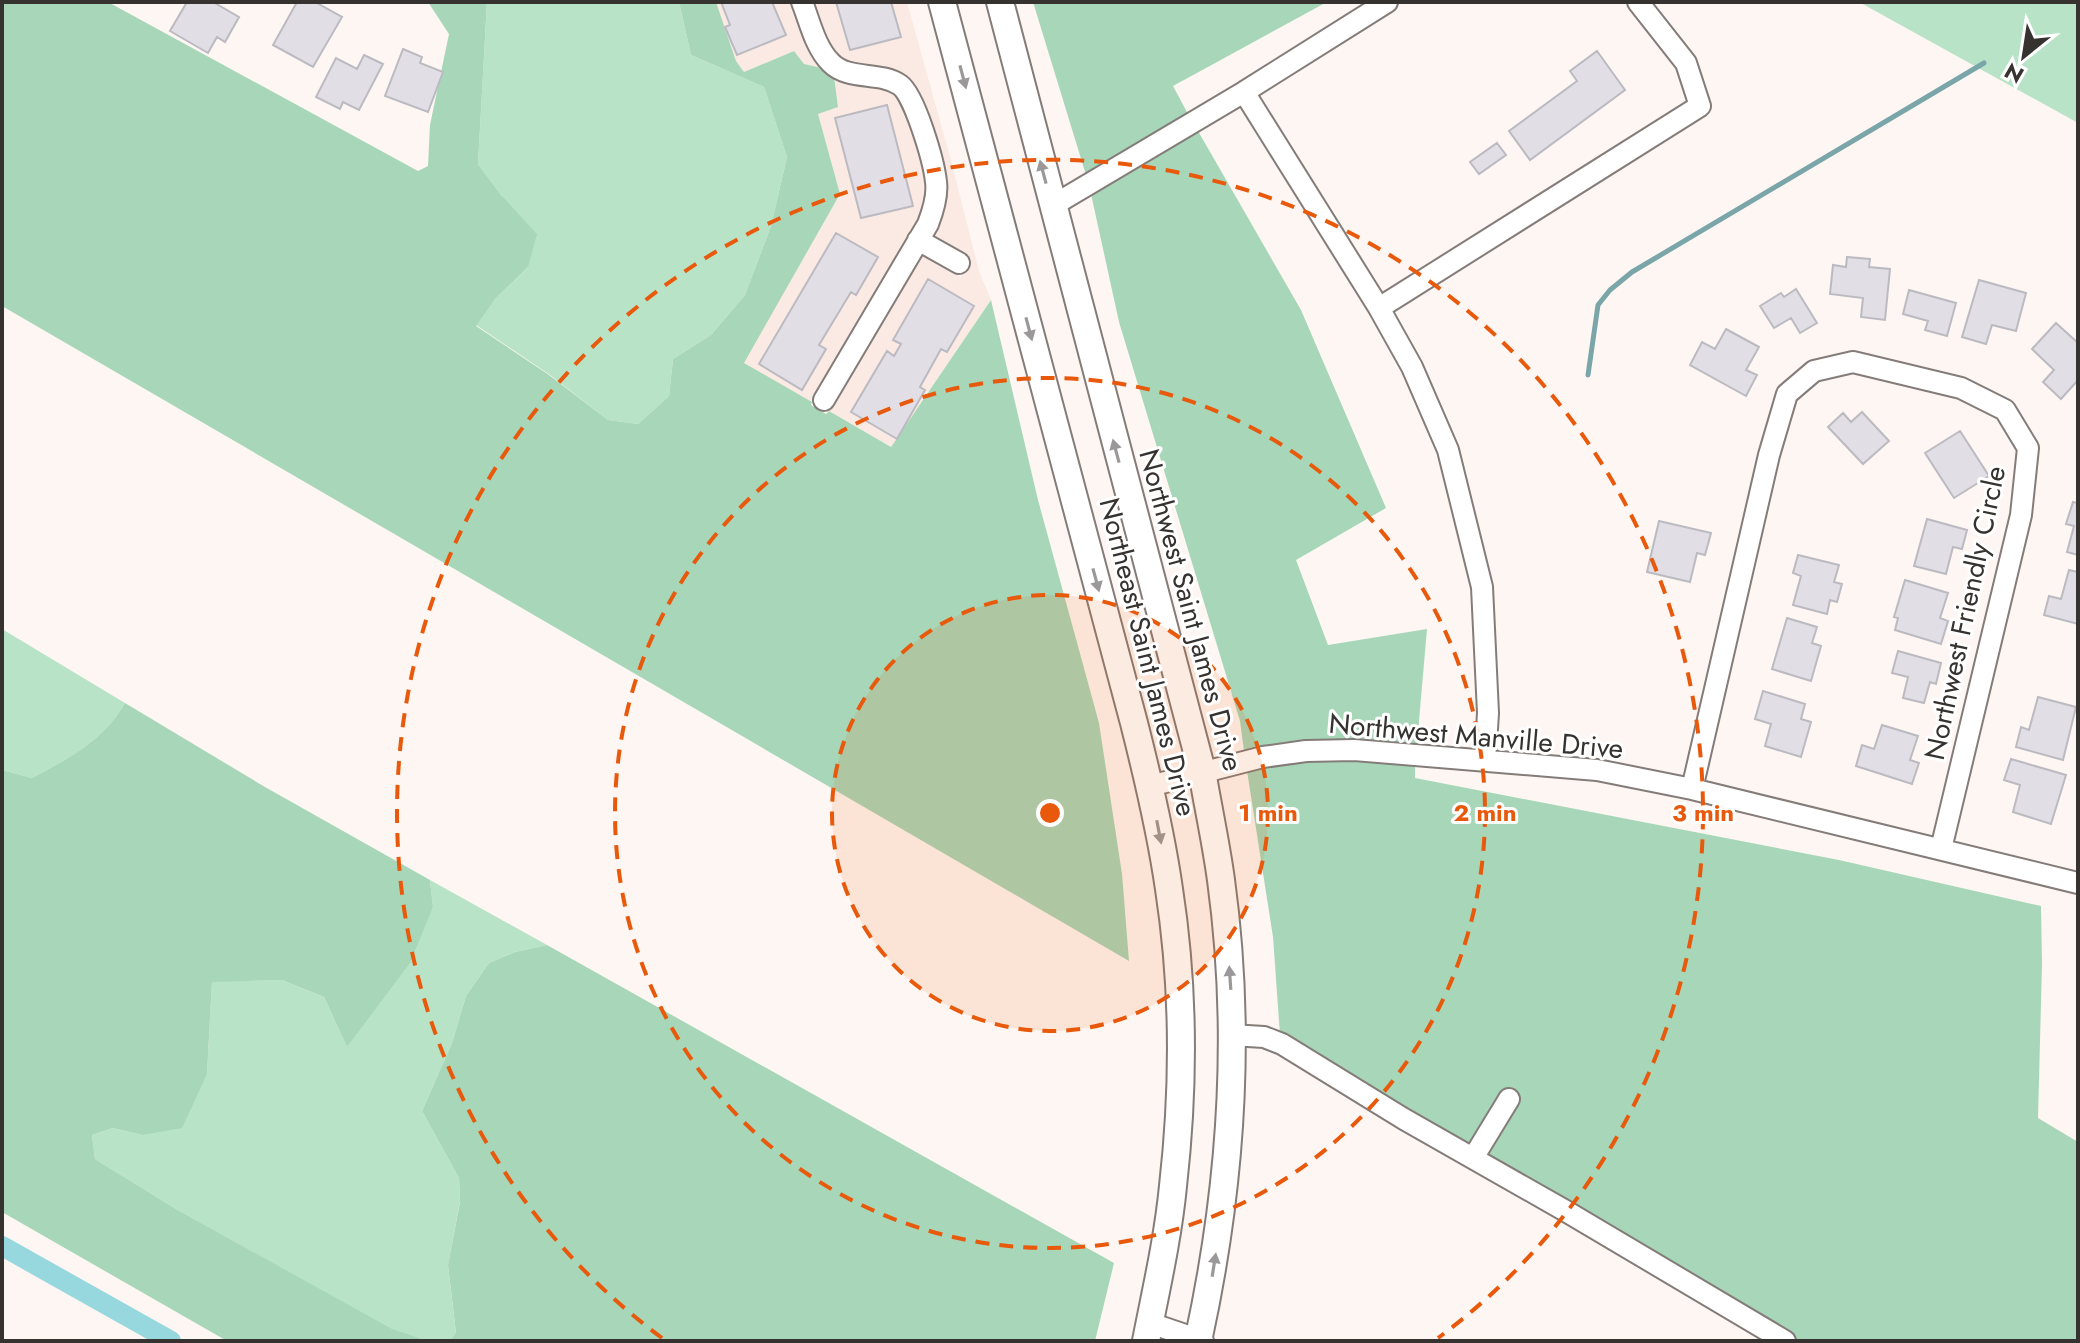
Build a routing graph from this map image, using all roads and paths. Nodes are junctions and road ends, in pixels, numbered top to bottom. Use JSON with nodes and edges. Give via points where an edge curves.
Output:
{"nodes":[{"id":1,"x":802,"y":2,"type":"edge"},
{"id":2,"x":942,"y":2,"type":"edge"},
{"id":3,"x":1000,"y":2,"type":"edge"},
{"id":4,"x":1387,"y":2,"type":"edge"},
{"id":5,"x":1638,"y":2,"type":"edge"},
{"id":6,"x":1244,"y":92,"type":"junction"},
{"id":7,"x":1052,"y":206,"type":"junction"},
{"id":8,"x":918,"y":240,"type":"junction"},
{"id":9,"x":959,"y":263,"type":"dead end"},
{"id":10,"x":1379,"y":308,"type":"junction"},
{"id":11,"x":824,"y":400,"type":"dead end"},
{"id":12,"x":1485,"y":760,"type":"junction"},
{"id":13,"x":1202,"y":771,"type":"junction"},
{"id":14,"x":1150,"y":786,"type":"junction"},
{"id":15,"x":1692,"y":789,"type":"junction"},
{"id":16,"x":1941,"y":849,"type":"junction"},
{"id":17,"x":2078,"y":883,"type":"edge"},
{"id":18,"x":1231,"y":1035,"type":"junction"},
{"id":19,"x":1509,"y":1099,"type":"dead end"},
{"id":20,"x":1473,"y":1158,"type":"junction"},
{"id":21,"x":1148,"y":1332,"type":"edge"},
{"id":22,"x":1200,"y":1340,"type":"edge"},
{"id":23,"x":1785,"y":1341,"type":"edge"}],
"edges":[{"from":1,"to":8,"type":"street","via":[[820,49],[833,65],[900,85],[913,100],[937,184],[934,206]]},
{"from":2,"to":14,"type":"main road","name":"Northeast Saint James Drive","one_way":true},
{"from":7,"to":3,"type":"main road","name":"Northwest Saint James Drive","one_way":true},
{"from":4,"to":6,"type":"street"},
{"from":5,"to":10,"type":"street","via":[[1686,63],[1700,106]]},
{"from":6,"to":7,"type":"street"},
{"from":6,"to":10,"type":"street"},
{"from":13,"to":7,"type":"main road","name":"Northwest Saint James Drive","one_way":true},
{"from":8,"to":9,"type":"street"},
{"from":8,"to":11,"type":"street"},
{"from":10,"to":12,"type":"street","via":[[1442,436],[1465,512],[1482,587]]},
{"from":12,"to":13,"type":"street","name":"Northwest Manville Drive","via":[[1306,751]]},
{"from":12,"to":15,"type":"street","name":"Northwest Manville Drive","via":[[1597,770]]},
{"from":13,"to":14,"type":"street","name":"Northwest Manville Drive"},
{"from":18,"to":13,"type":"main road","name":"Northwest Saint James Drive","one_way":true,"via":[[1221,880]]},
{"from":14,"to":21,"type":"main road","name":"Northeast Saint James Drive","one_way":true,"via":[[1170,890],[1180,1057],[1173,1186]]},
{"from":15,"to":16,"type":"street","name":"Northwest Manville Drive"},
{"from":15,"to":16,"type":"street","name":"Northwest Friendly Circle","via":[[1787,394],[1814,371],[1853,362],[1961,388],[2005,410],[2028,448],[2021,515]]},
{"from":16,"to":17,"type":"street","name":"Northwest Manville Drive"},
{"from":18,"to":20,"type":"street","via":[[1282,1044]]},
{"from":22,"to":18,"type":"main road","name":"Northwest Saint James Drive","one_way":true,"via":[[1222,1210]]},
{"from":19,"to":20,"type":"street"},
{"from":20,"to":23,"type":"street"},
{"from":21,"to":22,"type":"street"}]}
